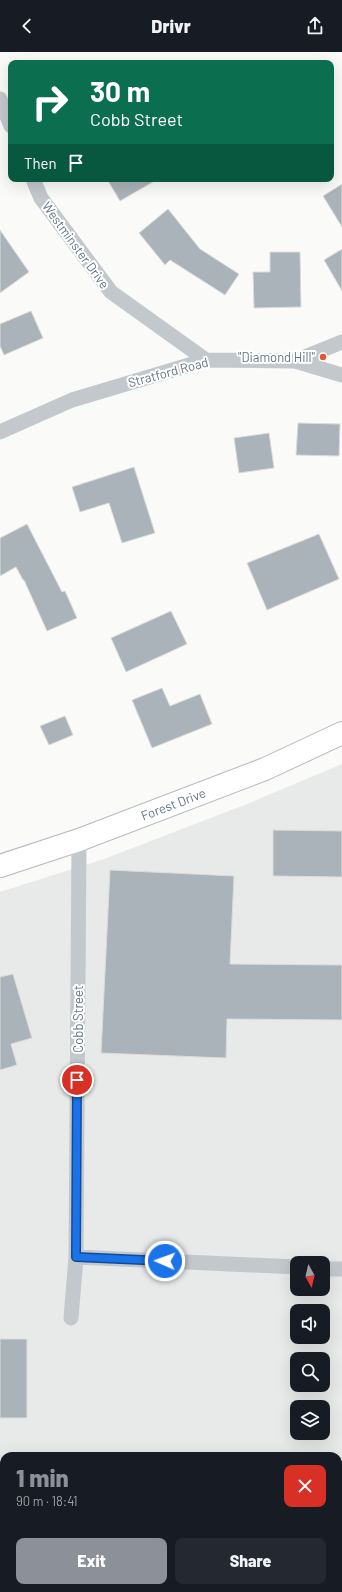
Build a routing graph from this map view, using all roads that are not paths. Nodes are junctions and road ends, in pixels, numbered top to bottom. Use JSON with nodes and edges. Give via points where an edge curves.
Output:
{"nodes":[{"id":1,"x":0,"y":100,"type":"edge"},
{"id":2,"x":8,"y":119,"type":"edge"},
{"id":3,"x":34,"y":182,"type":"edge"},
{"id":4,"x":342,"y":342,"type":"edge"},
{"id":5,"x":206,"y":360,"type":"junction"},
{"id":6,"x":295,"y":361,"type":"junction"},
{"id":7,"x":342,"y":376,"type":"edge"},
{"id":8,"x":0,"y":432,"type":"edge"},
{"id":9,"x":342,"y":733,"type":"edge"},
{"id":10,"x":79,"y":840,"type":"junction"},
{"id":11,"x":0,"y":866,"type":"edge"},
{"id":12,"x":76,"y":1257,"type":"junction"},
{"id":13,"x":290,"y":1267,"type":"edge"},
{"id":14,"x":330,"y":1268,"type":"edge"},
{"id":15,"x":342,"y":1269,"type":"edge"},
{"id":16,"x":71,"y":1318,"type":"dead end"}],
"edges":[{"from":1,"to":2,"type":"street"},
{"from":3,"to":5,"type":"street","name":"Westminster Drive","via":[[41,198],[111,292]]},
{"from":4,"to":6,"type":"street","name":"Stratford Road"},
{"from":5,"to":6,"type":"street","name":"Stratford Road"},
{"from":5,"to":8,"type":"street","name":"Stratford Road","via":[[72,400]]},
{"from":6,"to":7,"type":"street"},
{"from":9,"to":10,"type":"main road","name":"Forest Drive","via":[[265,769]]},
{"from":10,"to":11,"type":"main road","name":"Forest Drive"},
{"from":10,"to":12,"type":"street","name":"Cobb Street"},
{"from":12,"to":13,"type":"street"},
{"from":12,"to":16,"type":"street","name":"Cobb Street"},
{"from":14,"to":15,"type":"street"}]}
